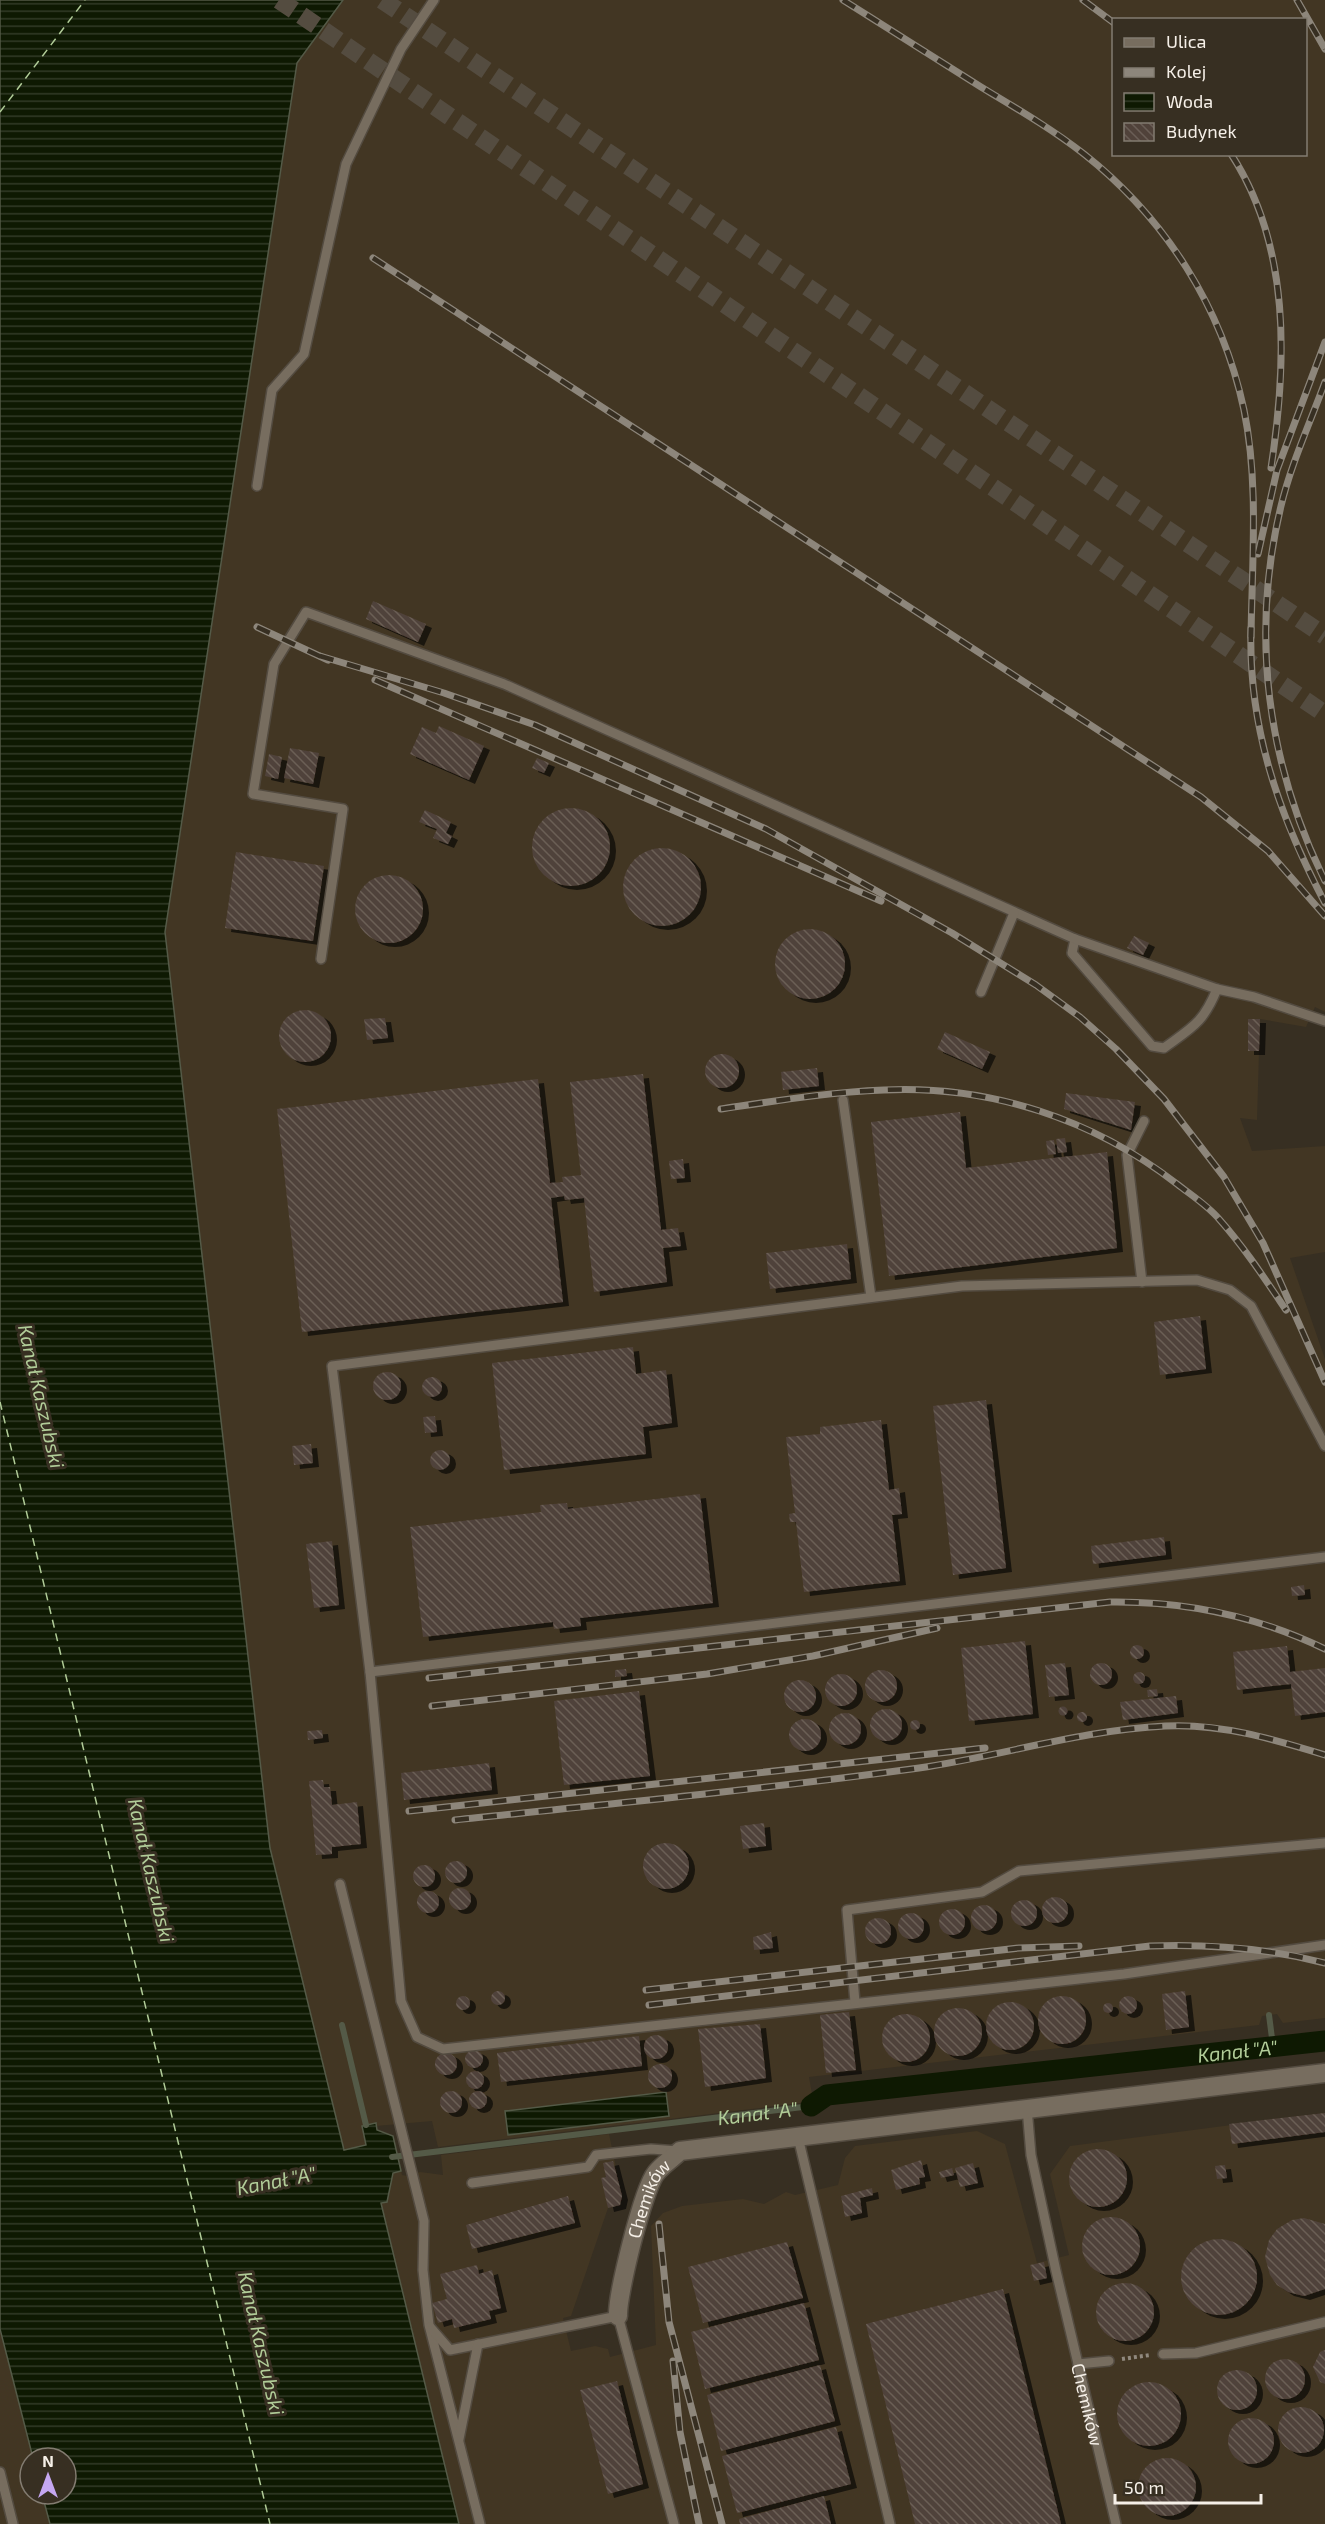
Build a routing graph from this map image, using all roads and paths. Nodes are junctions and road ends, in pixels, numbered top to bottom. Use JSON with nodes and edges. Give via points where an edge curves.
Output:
{"nodes":[{"id":1,"x":434,"y":0,"type":"edge"},
{"id":2,"x":257,"y":486,"type":"dead end"},
{"id":3,"x":1014,"y":913,"type":"junction"},
{"id":4,"x":1075,"y":939,"type":"junction"},
{"id":5,"x":321,"y":959,"type":"dead end"},
{"id":6,"x":1217,"y":989,"type":"junction"},
{"id":7,"x":981,"y":992,"type":"dead end"},
{"id":8,"x":1325,"y":1021,"type":"edge"},
{"id":9,"x":843,"y":1100,"type":"dead end"},
{"id":10,"x":1144,"y":1121,"type":"dead end"},
{"id":11,"x":1142,"y":1282,"type":"junction"},
{"id":12,"x":871,"y":1297,"type":"junction"},
{"id":13,"x":1325,"y":1446,"type":"edge"},
{"id":14,"x":1325,"y":1557,"type":"edge"},
{"id":15,"x":370,"y":1672,"type":"junction"},
{"id":16,"x":1325,"y":1844,"type":"edge"},
{"id":17,"x":340,"y":1884,"type":"dead end"},
{"id":18,"x":1325,"y":1945,"type":"edge"},
{"id":19,"x":855,"y":2002,"type":"junction"},
{"id":20,"x":1325,"y":2073,"type":"edge"},
{"id":21,"x":1027,"y":2108,"type":"junction"},
{"id":22,"x":798,"y":2137,"type":"junction"},
{"id":23,"x":680,"y":2151,"type":"junction"},
{"id":24,"x":472,"y":2182,"type":"dead end"},
{"id":25,"x":618,"y":2316,"type":"junction"},
{"id":26,"x":1325,"y":2322,"type":"edge"},
{"id":27,"x":429,"y":2325,"type":"junction"},
{"id":28,"x":478,"y":2344,"type":"junction"},
{"id":29,"x":1163,"y":2354,"type":"joint"},
{"id":30,"x":1109,"y":2361,"type":"joint"},
{"id":31,"x":1078,"y":2364,"type":"junction"},
{"id":32,"x":458,"y":2442,"type":"junction"},
{"id":33,"x":0,"y":2472,"type":"edge"},
{"id":34,"x":13,"y":2524,"type":"edge"},
{"id":35,"x":480,"y":2524,"type":"edge"},
{"id":36,"x":674,"y":2524,"type":"edge"},
{"id":37,"x":890,"y":2524,"type":"edge"},
{"id":38,"x":1116,"y":2524,"type":"edge"}],
"edges":[{"from":1,"to":2,"type":"lane","via":[[401,49],[346,164],[304,354],[272,390]]},
{"from":3,"to":4,"type":"lane"},
{"from":3,"to":5,"type":"lane","via":[[504,684],[306,612],[274,664],[253,794],[344,809]]},
{"from":3,"to":7,"type":"lane"},
{"from":4,"to":6,"type":"lane"},
{"from":4,"to":6,"type":"lane","via":[[1072,953],[1152,1046],[1164,1048],[1198,1024],[1207,1014]]},
{"from":6,"to":8,"type":"lane"},
{"from":9,"to":12,"type":"lane"},
{"from":10,"to":11,"type":"lane","via":[[1127,1155]]},
{"from":11,"to":12,"type":"lane","via":[[962,1286]]},
{"from":11,"to":13,"type":"lane","via":[[1197,1280],[1230,1290],[1251,1306]]},
{"from":12,"to":15,"type":"lane","via":[[332,1366]]},
{"from":14,"to":15,"type":"lane"},
{"from":15,"to":19,"type":"lane","via":[[401,2001],[417,2037],[442,2049]]},
{"from":16,"to":19,"type":"lane","via":[[1019,1871],[982,1892],[847,1910]]},
{"from":17,"to":27,"type":"lane","via":[[424,2221],[423,2270]]},
{"from":18,"to":19,"type":"lane","via":[[1124,1974]]},
{"from":20,"to":21,"type":"street","name":"Chemików"},
{"from":21,"to":22,"type":"street","name":"Chemików"},
{"from":21,"to":31,"type":"lane","name":"Chemików","via":[[1031,2155]]},
{"from":22,"to":23,"type":"street","name":"Chemików"},
{"from":22,"to":37,"type":"lane"},
{"from":23,"to":24,"type":"lane","via":[[651,2148],[596,2155],[588,2167]]},
{"from":23,"to":25,"type":"street","name":"Chemików","via":[[655,2174],[649,2188]]},
{"from":25,"to":28,"type":"lane"},
{"from":25,"to":36,"type":"lane","name":"Chemików"},
{"from":26,"to":29,"type":"lane","via":[[1196,2352]]},
{"from":27,"to":28,"type":"lane","via":[[450,2350]]},
{"from":27,"to":32,"type":"lane"},
{"from":28,"to":32,"type":"lane"},
{"from":29,"to":30,"type":"path"},
{"from":30,"to":31,"type":"lane"},
{"from":31,"to":38,"type":"lane","name":"Chemików"},
{"from":32,"to":35,"type":"lane"},
{"from":33,"to":34,"type":"lane"}]}
